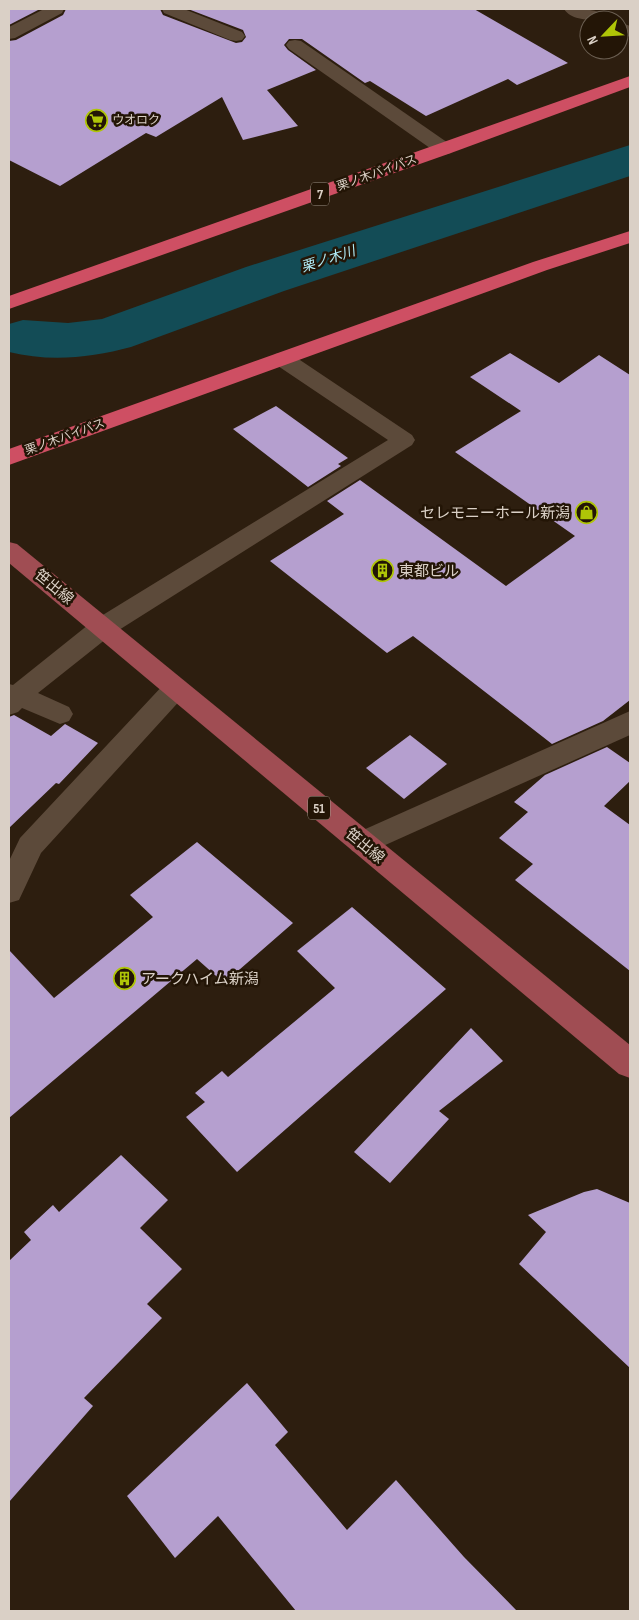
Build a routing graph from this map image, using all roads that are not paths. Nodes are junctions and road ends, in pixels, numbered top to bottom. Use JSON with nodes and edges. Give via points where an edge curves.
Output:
{"nodes":[{"id":1,"x":56,"y":9,"type":"edge"},
{"id":2,"x":170,"y":9,"type":"edge"},
{"id":3,"x":9,"y":34,"type":"edge"},
{"id":4,"x":236,"y":36,"type":"dead end"},
{"id":5,"x":295,"y":45,"type":"dead end"},
{"id":6,"x":630,"y":80,"type":"edge"},
{"id":7,"x":444,"y":149,"type":"junction"},
{"id":8,"x":630,"y":236,"type":"edge"},
{"id":9,"x":9,"y":303,"type":"edge"},
{"id":10,"x":283,"y":359,"type":"junction"},
{"id":11,"x":9,"y":457,"type":"edge"},
{"id":12,"x":9,"y":550,"type":"edge"},
{"id":13,"x":102,"y":628,"type":"junction"},
{"id":14,"x":176,"y":689,"type":"junction"},
{"id":15,"x":12,"y":698,"type":"edge"},
{"id":16,"x":60,"y":714,"type":"dead end"},
{"id":17,"x":630,"y":721,"type":"edge"},
{"id":18,"x":362,"y":843,"type":"junction"},
{"id":19,"x":9,"y":891,"type":"edge"},
{"id":20,"x":630,"y":1064,"type":"edge"}],
"edges":[{"from":1,"to":3,"type":"street"},
{"from":2,"to":4,"type":"street"},
{"from":5,"to":7,"type":"street"},
{"from":6,"to":7,"type":"highway","name":"栗ノ木バイパス","number":"7"},
{"from":7,"to":9,"type":"highway","name":"栗ノ木バイパス","number":"7"},
{"from":8,"to":10,"type":"highway","name":"栗ノ木バイパス"},
{"from":10,"to":11,"type":"highway","name":"栗ノ木バイパス"},
{"from":10,"to":13,"type":"street","via":[[404,440]]},
{"from":12,"to":13,"type":"main road","name":"笹出線","number":"51"},
{"from":13,"to":14,"type":"main road","name":"笹出線","number":"51"},
{"from":13,"to":15,"type":"street"},
{"from":14,"to":18,"type":"main road","name":"笹出線","number":"51"},
{"from":14,"to":19,"type":"street","via":[[30,846]]},
{"from":15,"to":16,"type":"street"},
{"from":17,"to":18,"type":"street"},
{"from":18,"to":20,"type":"main road","name":"笹出線","number":"51"}]}
